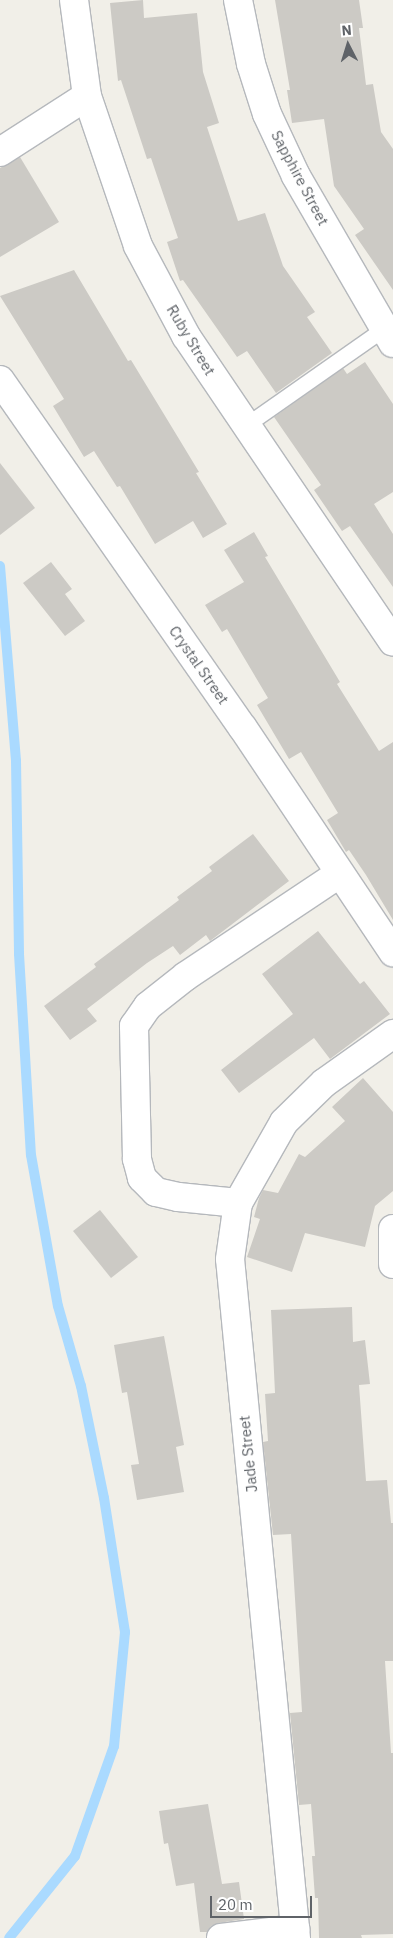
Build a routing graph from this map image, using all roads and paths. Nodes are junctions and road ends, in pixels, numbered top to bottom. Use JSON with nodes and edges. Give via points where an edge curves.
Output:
{"nodes":[{"id":1,"x":74,"y":0,"type":"edge"},
{"id":2,"x":238,"y":0,"type":"edge"},
{"id":3,"x":87,"y":96,"type":"junction"},
{"id":4,"x":0,"y":152,"type":"edge"},
{"id":5,"x":390,"y":331,"type":"edge"},
{"id":6,"x":0,"y":380,"type":"edge"},
{"id":7,"x":246,"y":425,"type":"junction"},
{"id":8,"x":393,"y":642,"type":"edge"},
{"id":9,"x":340,"y":874,"type":"junction"},
{"id":10,"x":393,"y":952,"type":"edge"},
{"id":11,"x":393,"y":1034,"type":"edge"},
{"id":12,"x":238,"y":1203,"type":"junction"},
{"id":13,"x":393,"y":1229,"type":"edge"},
{"id":14,"x":393,"y":1264,"type":"edge"},
{"id":15,"x":295,"y":1934,"type":"edge"},
{"id":16,"x":221,"y":1938,"type":"edge"}],
"edges":[{"from":1,"to":3,"type":"street","name":"Ruby Street"},
{"from":2,"to":5,"type":"street","name":"Sapphire Street","via":[[251,64],[267,114],[296,176]]},
{"from":3,"to":4,"type":"street"},
{"from":3,"to":7,"type":"street","name":"Ruby Street","via":[[138,246],[186,336]]},
{"from":5,"to":7,"type":"lane"},
{"from":6,"to":9,"type":"street","name":"Crystal Street","via":[[243,728]]},
{"from":7,"to":8,"type":"street","name":"Ruby Street"},
{"from":9,"to":10,"type":"street","name":"Crystal Street"},
{"from":9,"to":12,"type":"street","via":[[186,976],[148,1006],[134,1026],[137,1159],[142,1178],[156,1192]]},
{"from":11,"to":12,"type":"street","name":"Jade Street","via":[[324,1083],[284,1122]]},
{"from":12,"to":15,"type":"street","name":"Jade Street","via":[[230,1259],[231,1285]]},
{"from":13,"to":14,"type":"street"},
{"from":15,"to":16,"type":"street"}]}
